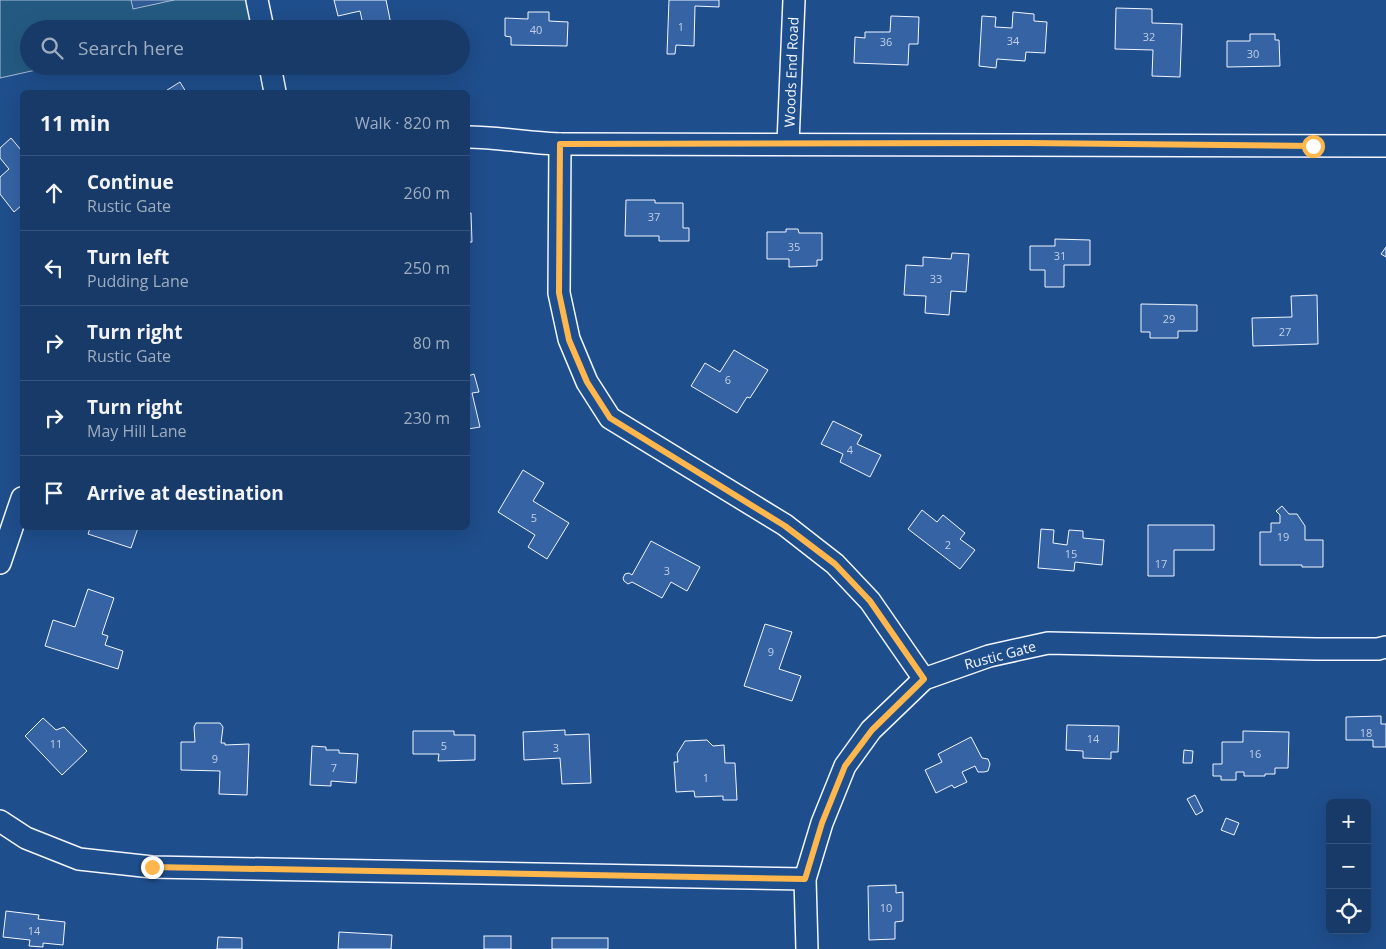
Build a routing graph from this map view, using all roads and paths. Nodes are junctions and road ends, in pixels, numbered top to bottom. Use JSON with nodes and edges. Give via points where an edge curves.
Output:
{"nodes":[{"id":1,"x":257,"y":0,"type":"edge"},
{"id":2,"x":794,"y":0,"type":"edge"},
{"id":3,"x":261,"y":20,"type":"edge"},
{"id":4,"x":272,"y":75,"type":"edge"},
{"id":5,"x":275,"y":90,"type":"edge"},
{"id":6,"x":470,"y":138,"type":"edge"},
{"id":7,"x":788,"y":143,"type":"junction"},
{"id":8,"x":560,"y":144,"type":"junction"},
{"id":9,"x":1386,"y":146,"type":"edge"},
{"id":10,"x":20,"y":504,"type":"edge"},
{"id":11,"x":0,"y":563,"type":"edge"},
{"id":12,"x":1386,"y":648,"type":"edge"},
{"id":13,"x":924,"y":679,"type":"junction"},
{"id":14,"x":0,"y":821,"type":"edge"},
{"id":15,"x":805,"y":879,"type":"junction"},
{"id":16,"x":807,"y":949,"type":"edge"}],
"edges":[{"from":1,"to":3,"type":"street"},
{"from":2,"to":7,"type":"street","name":"Woods End Road"},
{"from":4,"to":5,"type":"street"},
{"from":6,"to":8,"type":"street"},
{"from":7,"to":8,"type":"street"},
{"from":7,"to":9,"type":"street"},
{"from":8,"to":13,"type":"street","via":[[559,293],[569,340],[587,382],[610,418],[785,526],[835,564],[870,601]]},
{"from":10,"to":11,"type":"street"},
{"from":12,"to":13,"type":"street","name":"Rustic Gate","via":[[1048,643],[989,656]]},
{"from":13,"to":15,"type":"street","name":"Rustic Gate","via":[[872,730],[845,766],[822,823]]},
{"from":14,"to":15,"type":"street","via":[[26,838],[78,859],[152,867]]},
{"from":15,"to":16,"type":"street","name":"Rustic Gate"}]}
